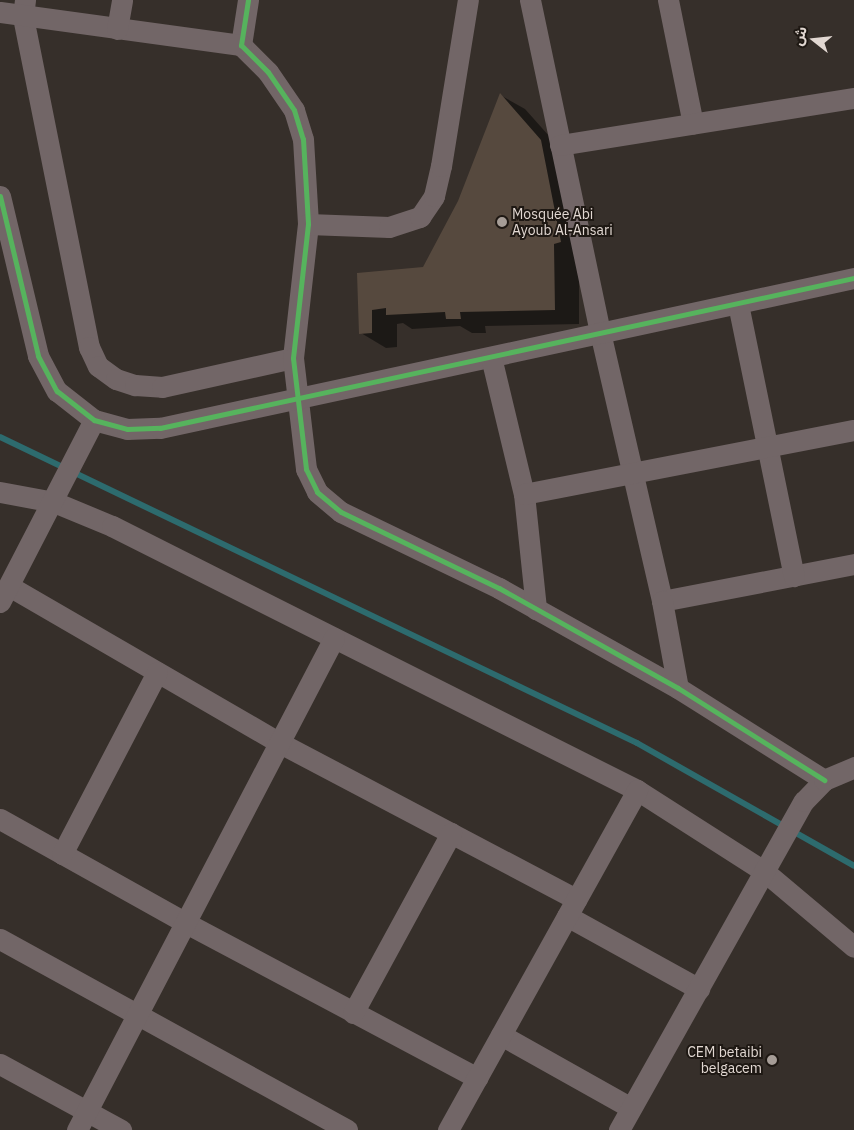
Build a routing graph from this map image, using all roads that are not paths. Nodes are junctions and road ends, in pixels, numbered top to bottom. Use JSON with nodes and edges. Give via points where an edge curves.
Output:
{"nodes":[{"id":1,"x":122,"y":0,"type":"edge"},
{"id":2,"x":248,"y":0,"type":"edge"},
{"id":3,"x":468,"y":0,"type":"edge"},
{"id":4,"x":530,"y":0,"type":"edge"},
{"id":5,"x":668,"y":0,"type":"edge"},
{"id":6,"x":24,"y":8,"type":"edge"},
{"id":7,"x":0,"y":12,"type":"edge"},
{"id":8,"x":118,"y":29,"type":"junction"},
{"id":9,"x":241,"y":45,"type":"junction"},
{"id":10,"x":854,"y":98,"type":"edge"},
{"id":11,"x":694,"y":124,"type":"junction"},
{"id":12,"x":560,"y":145,"type":"junction"},
{"id":13,"x":0,"y":196,"type":"edge"},
{"id":14,"x":308,"y":224,"type":"junction"},
{"id":15,"x":854,"y":278,"type":"edge"},
{"id":16,"x":738,"y":304,"type":"junction"},
{"id":17,"x":600,"y":332,"type":"junction"},
{"id":18,"x":491,"y":357,"type":"junction"},
{"id":19,"x":293,"y":358,"type":"junction"},
{"id":20,"x":296,"y":398,"type":"junction"},
{"id":21,"x":94,"y":420,"type":"junction"},
{"id":22,"x":854,"y":430,"type":"edge"},
{"id":23,"x":768,"y":449,"type":"junction"},
{"id":24,"x":632,"y":474,"type":"junction"},
{"id":25,"x":0,"y":492,"type":"edge"},
{"id":26,"x":524,"y":494,"type":"junction"},
{"id":27,"x":56,"y":497,"type":"junction"},
{"id":28,"x":854,"y":564,"type":"edge"},
{"id":29,"x":794,"y":576,"type":"junction"},
{"id":30,"x":4,"y":594,"type":"edge"},
{"id":31,"x":662,"y":601,"type":"junction"},
{"id":32,"x":536,"y":610,"type":"junction"},
{"id":33,"x":334,"y":638,"type":"junction"},
{"id":34,"x":158,"y":672,"type":"junction"},
{"id":35,"x":678,"y":688,"type":"junction"},
{"id":36,"x":280,"y":743,"type":"junction"},
{"id":37,"x":854,"y":767,"type":"edge"},
{"id":38,"x":824,"y":780,"type":"junction"},
{"id":39,"x":636,"y":790,"type":"junction"},
{"id":40,"x":0,"y":819,"type":"edge"},
{"id":41,"x":450,"y":833,"type":"junction"},
{"id":42,"x":62,"y":854,"type":"junction"},
{"id":43,"x":765,"y":872,"type":"junction"},
{"id":44,"x":571,"y":908,"type":"junction"},
{"id":45,"x":186,"y":923,"type":"junction"},
{"id":46,"x":0,"y":939,"type":"edge"},
{"id":47,"x":854,"y":947,"type":"edge"},
{"id":48,"x":699,"y":989,"type":"junction"},
{"id":49,"x":353,"y":1013,"type":"junction"},
{"id":50,"x":137,"y":1016,"type":"junction"},
{"id":51,"x":501,"y":1035,"type":"junction"},
{"id":52,"x":0,"y":1064,"type":"edge"},
{"id":53,"x":477,"y":1078,"type":"junction"},
{"id":54,"x":631,"y":1108,"type":"junction"},
{"id":55,"x":82,"y":1121,"type":"edge"},
{"id":56,"x":121,"y":1130,"type":"edge"},
{"id":57,"x":347,"y":1130,"type":"edge"},
{"id":58,"x":448,"y":1130,"type":"edge"},
{"id":59,"x":619,"y":1130,"type":"edge"}],
"edges":[{"from":1,"to":8,"type":"street"},
{"from":2,"to":9,"type":"street"},
{"from":3,"to":14,"type":"street","via":[[441,166],[434,196],[420,217],[389,227]]},
{"from":4,"to":12,"type":"street"},
{"from":5,"to":11,"type":"street"},
{"from":6,"to":7,"type":"street"},
{"from":6,"to":8,"type":"street"},
{"from":6,"to":19,"type":"street","via":[[89,347],[98,366],[116,379],[135,385],[162,387]]},
{"from":8,"to":9,"type":"street"},
{"from":9,"to":14,"type":"street","via":[[268,72],[294,110],[303,139]]},
{"from":10,"to":11,"type":"street"},
{"from":11,"to":12,"type":"street"},
{"from":12,"to":17,"type":"street"},
{"from":13,"to":21,"type":"street","via":[[38,356],[57,391]]},
{"from":14,"to":19,"type":"street"},
{"from":15,"to":16,"type":"street"},
{"from":16,"to":17,"type":"street"},
{"from":16,"to":23,"type":"street"},
{"from":17,"to":18,"type":"street"},
{"from":17,"to":24,"type":"street"},
{"from":18,"to":20,"type":"street"},
{"from":18,"to":26,"type":"street"},
{"from":19,"to":20,"type":"street"},
{"from":20,"to":21,"type":"street","via":[[160,428],[127,429]]},
{"from":20,"to":32,"type":"street","via":[[306,469],[317,492],[341,512],[499,588]]},
{"from":21,"to":27,"type":"street"},
{"from":22,"to":23,"type":"street"},
{"from":23,"to":24,"type":"street"},
{"from":23,"to":29,"type":"street"},
{"from":24,"to":26,"type":"street"},
{"from":24,"to":31,"type":"street"},
{"from":25,"to":27,"type":"street"},
{"from":26,"to":32,"type":"street"},
{"from":27,"to":30,"type":"street"},
{"from":27,"to":33,"type":"street"},
{"from":28,"to":29,"type":"street"},
{"from":29,"to":31,"type":"street"},
{"from":30,"to":34,"type":"street"},
{"from":31,"to":35,"type":"street"},
{"from":32,"to":35,"type":"street"},
{"from":33,"to":36,"type":"street"},
{"from":33,"to":39,"type":"street"},
{"from":34,"to":36,"type":"street"},
{"from":34,"to":42,"type":"street"},
{"from":35,"to":38,"type":"street"},
{"from":36,"to":41,"type":"street"},
{"from":36,"to":45,"type":"street"},
{"from":37,"to":38,"type":"street"},
{"from":38,"to":43,"type":"street","via":[[804,801]]},
{"from":39,"to":43,"type":"street"},
{"from":39,"to":44,"type":"street"},
{"from":40,"to":42,"type":"street"},
{"from":41,"to":44,"type":"street"},
{"from":41,"to":49,"type":"street"},
{"from":42,"to":45,"type":"street"},
{"from":43,"to":47,"type":"street"},
{"from":43,"to":48,"type":"street"},
{"from":44,"to":48,"type":"street"},
{"from":44,"to":51,"type":"street"},
{"from":45,"to":49,"type":"street"},
{"from":45,"to":50,"type":"street"},
{"from":46,"to":50,"type":"street"},
{"from":48,"to":54,"type":"street"},
{"from":49,"to":53,"type":"street"},
{"from":50,"to":55,"type":"street"},
{"from":50,"to":57,"type":"street"},
{"from":51,"to":53,"type":"street"},
{"from":51,"to":54,"type":"street"},
{"from":52,"to":55,"type":"street"},
{"from":53,"to":58,"type":"street"},
{"from":54,"to":59,"type":"street"},
{"from":55,"to":56,"type":"street"}]}
